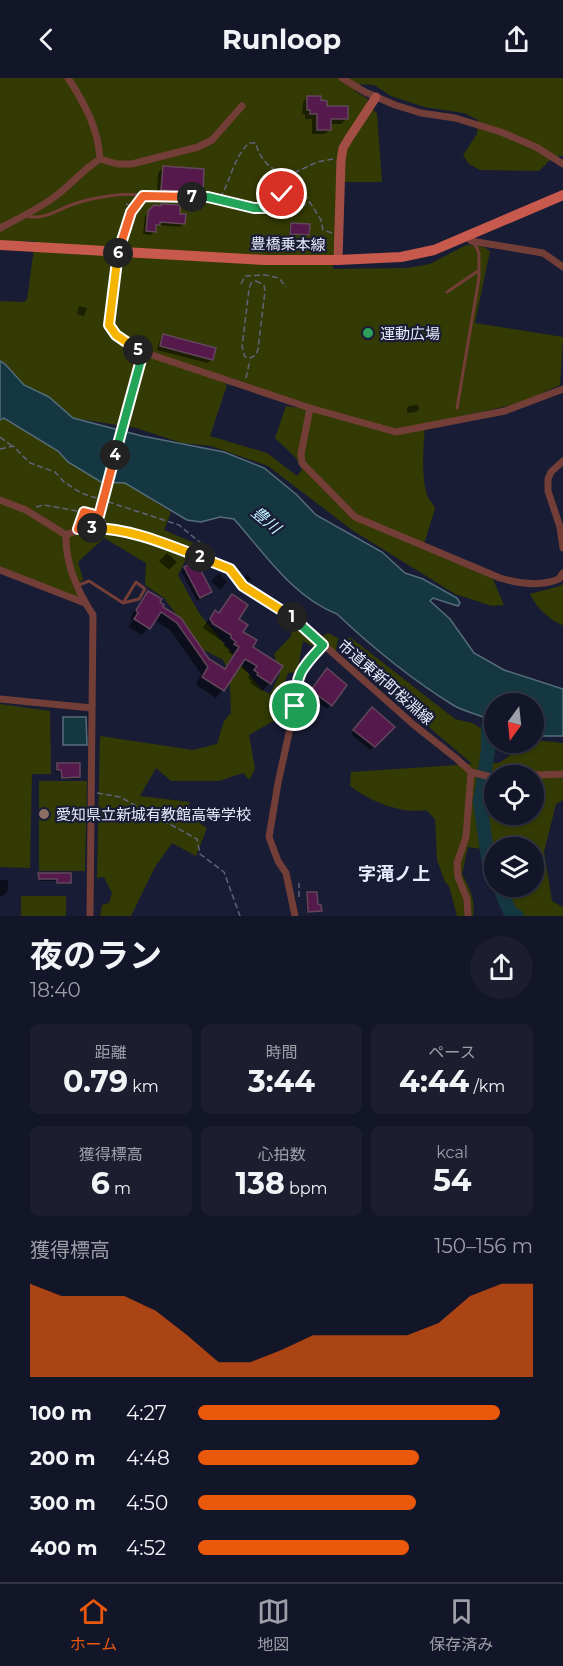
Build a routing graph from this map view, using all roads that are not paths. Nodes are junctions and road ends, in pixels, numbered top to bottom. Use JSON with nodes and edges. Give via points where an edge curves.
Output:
{"nodes":[{"id":1,"x":68,"y":78,"type":"edge"},
{"id":2,"x":342,"y":78,"type":"edge"},
{"id":3,"x":376,"y":97,"type":"junction"},
{"id":4,"x":242,"y":106,"type":"dead end"},
{"id":5,"x":100,"y":159,"type":"junction"},
{"id":6,"x":563,"y":164,"type":"edge"},
{"id":7,"x":563,"y":195,"type":"edge"},
{"id":8,"x":143,"y":196,"type":"road end"},
{"id":9,"x":25,"y":216,"type":"junction"},
{"id":10,"x":0,"y":228,"type":"edge"},
{"id":11,"x":470,"y":238,"type":"junction"},
{"id":12,"x":0,"y":246,"type":"edge"},
{"id":13,"x":118,"y":252,"type":"junction"},
{"id":14,"x":338,"y":260,"type":"junction"},
{"id":15,"x":563,"y":267,"type":"edge"},
{"id":16,"x":478,"y":271,"type":"junction"},
{"id":17,"x":447,"y":292,"type":"dead end"},
{"id":18,"x":563,"y":389,"type":"edge"},
{"id":19,"x":310,"y":408,"type":"junction"},
{"id":20,"x":457,"y":408,"type":"dead end"},
{"id":21,"x":563,"y":461,"type":"edge"},
{"id":22,"x":0,"y":500,"type":"edge"},
{"id":23,"x":66,"y":535,"type":"junction"},
{"id":24,"x":563,"y":548,"type":"edge"},
{"id":25,"x":0,"y":570,"type":"edge"},
{"id":26,"x":563,"y":573,"type":"edge"},
{"id":27,"x":77,"y":585,"type":"junction"},
{"id":28,"x":85,"y":603,"type":"junction"},
{"id":29,"x":123,"y":603,"type":"junction"},
{"id":30,"x":323,"y":645,"type":"junction"},
{"id":31,"x":0,"y":699,"type":"edge"},
{"id":32,"x":93,"y":708,"type":"junction"},
{"id":33,"x":471,"y":772,"type":"junction"},
{"id":34,"x":563,"y":774,"type":"edge"},
{"id":35,"x":484,"y":775,"type":"edge"},
{"id":36,"x":544,"y":775,"type":"edge"},
{"id":37,"x":90,"y":916,"type":"edge"},
{"id":38,"x":295,"y":916,"type":"edge"},
{"id":39,"x":468,"y":916,"type":"edge"}],
"edges":[{"from":1,"to":5,"type":"street","via":[[89,112]]},
{"from":2,"to":3,"type":"street"},
{"from":3,"to":6,"type":"street","via":[[501,132]]},
{"from":3,"to":14,"type":"street","via":[[343,148]]},
{"from":4,"to":5,"type":"street","via":[[212,140],[198,147],[132,164]]},
{"from":5,"to":9,"type":"street"},
{"from":7,"to":11,"type":"main road","name":"豊橋乗本線"},
{"from":8,"to":9,"type":"lane","via":[[132,193],[77,203],[43,217]]},
{"from":9,"to":10,"type":"street"},
{"from":11,"to":14,"type":"main road","name":"豊橋乗本線","via":[[410,256]]},
{"from":11,"to":15,"type":"street","via":[[543,253]]},
{"from":11,"to":16,"type":"lane","via":[[477,248]]},
{"from":12,"to":13,"type":"main road","name":"豊橋乗本線"},
{"from":13,"to":14,"type":"main road","name":"豊橋乗本線"},
{"from":13,"to":19,"type":"street","via":[[109,325],[124,342],[143,352]]},
{"from":16,"to":17,"type":"lane"},
{"from":16,"to":20,"type":"lane"},
{"from":18,"to":19,"type":"street","via":[[505,411],[396,432]]},
{"from":19,"to":26,"type":"street","via":[[302,463],[355,517],[508,581],[537,584],[559,579]]},
{"from":21,"to":24,"type":"street","via":[[551,472],[548,492]]},
{"from":22,"to":23,"type":"street","via":[[26,510]]},
{"from":23,"to":27,"type":"street","via":[[66,549]]},
{"from":23,"to":30,"type":"street","name":"市道東新町桜淵線","via":[[78,529],[122,531],[223,566],[243,586],[287,612]]},
{"from":25,"to":28,"type":"street"},
{"from":27,"to":28,"type":"street"},
{"from":27,"to":29,"type":"lane","via":[[88,581]]},
{"from":28,"to":32,"type":"street","via":[[93,615]]},
{"from":29,"to":29,"type":"lane","via":[[139,599],[145,590],[136,582]]},
{"from":30,"to":33,"type":"street","name":"市道東新町桜淵線"},
{"from":30,"to":38,"type":"street","via":[[304,666],[295,687],[269,837],[286,873]]},
{"from":31,"to":32,"type":"street"},
{"from":32,"to":37,"type":"street"},
{"from":33,"to":35,"type":"street","name":"市道東新町桜淵線"},
{"from":33,"to":39,"type":"street","via":[[466,837],[457,863]]},
{"from":34,"to":36,"type":"street"}]}
